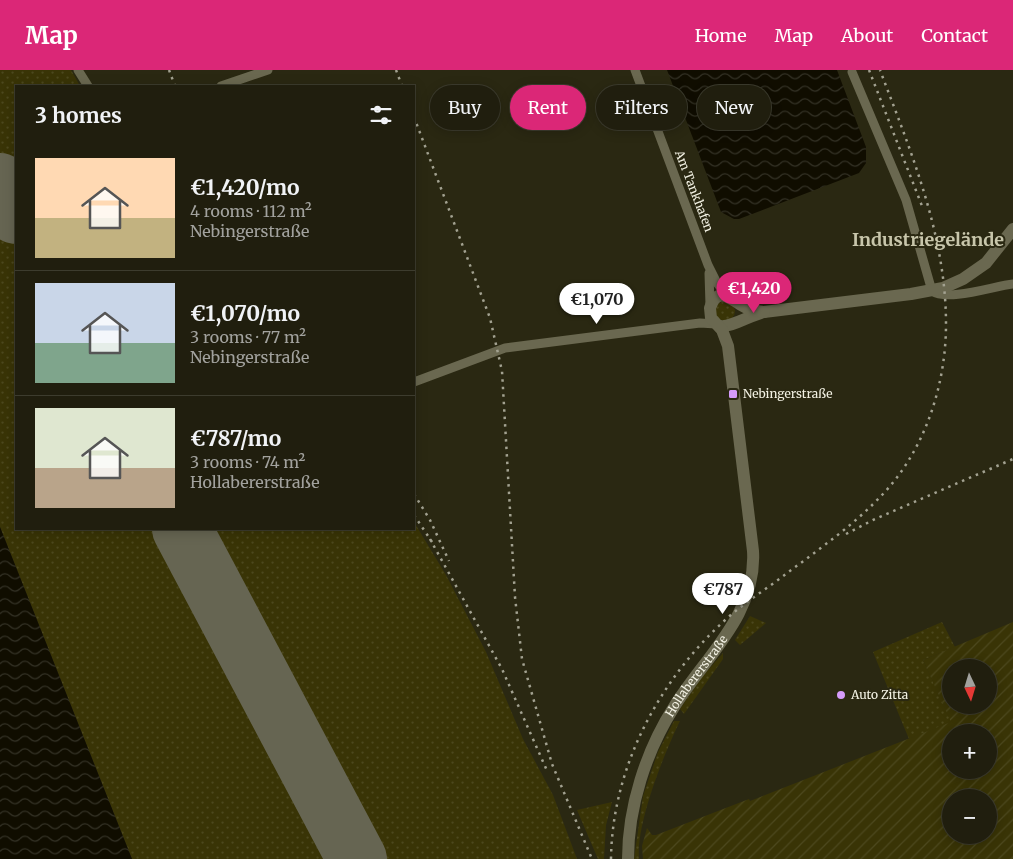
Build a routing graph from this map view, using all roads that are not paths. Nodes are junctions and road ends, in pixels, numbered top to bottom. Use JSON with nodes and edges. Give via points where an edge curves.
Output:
{"nodes":[{"id":1,"x":78,"y":70,"type":"edge"},
{"id":2,"x":268,"y":70,"type":"edge"},
{"id":3,"x":635,"y":70,"type":"edge"},
{"id":4,"x":852,"y":72,"type":"dead end"},
{"id":5,"x":87,"y":85,"type":"edge"},
{"id":6,"x":224,"y":85,"type":"edge"},
{"id":7,"x":1013,"y":229,"type":"edge"},
{"id":8,"x":708,"y":266,"type":"junction"},
{"id":9,"x":1013,"y":284,"type":"edge"},
{"id":10,"x":938,"y":290,"type":"junction"},
{"id":11,"x":727,"y":296,"type":"junction"},
{"id":12,"x":739,"y":304,"type":"junction"},
{"id":13,"x":710,"y":309,"type":"junction"},
{"id":14,"x":764,"y":312,"type":"junction"},
{"id":15,"x":700,"y":324,"type":"junction"},
{"id":16,"x":726,"y":324,"type":"junction"},
{"id":17,"x":415,"y":382,"type":"edge"},
{"id":18,"x":628,"y":859,"type":"edge"}],
"edges":[{"from":1,"to":5,"type":"street"},
{"from":2,"to":6,"type":"street"},
{"from":3,"to":8,"type":"street","name":"Am Tankhafen"},
{"from":4,"to":10,"type":"street","via":[[906,200]]},
{"from":7,"to":10,"type":"street","via":[[986,262],[970,275]]},
{"from":8,"to":11,"type":"street","name":"Am Tankhafen"},
{"from":8,"to":13,"type":"street","name":"Am Tankhafen"},
{"from":9,"to":10,"type":"street","via":[[954,294],[938,294]]},
{"from":10,"to":14,"type":"street"},
{"from":11,"to":12,"type":"street"},
{"from":11,"to":13,"type":"street","via":[[717,298]]},
{"from":12,"to":14,"type":"street"},
{"from":12,"to":16,"type":"street","via":[[740,313]]},
{"from":13,"to":15,"type":"street","via":[[706,320]]},
{"from":13,"to":16,"type":"street"},
{"from":14,"to":16,"type":"street"},
{"from":15,"to":16,"type":"street"},
{"from":15,"to":17,"type":"street","via":[[505,348]]},
{"from":16,"to":18,"type":"street","name":"Hollabererstraße","via":[[753,551],[751,579],[732,627],[683,692],[658,736],[634,806]]}]}
